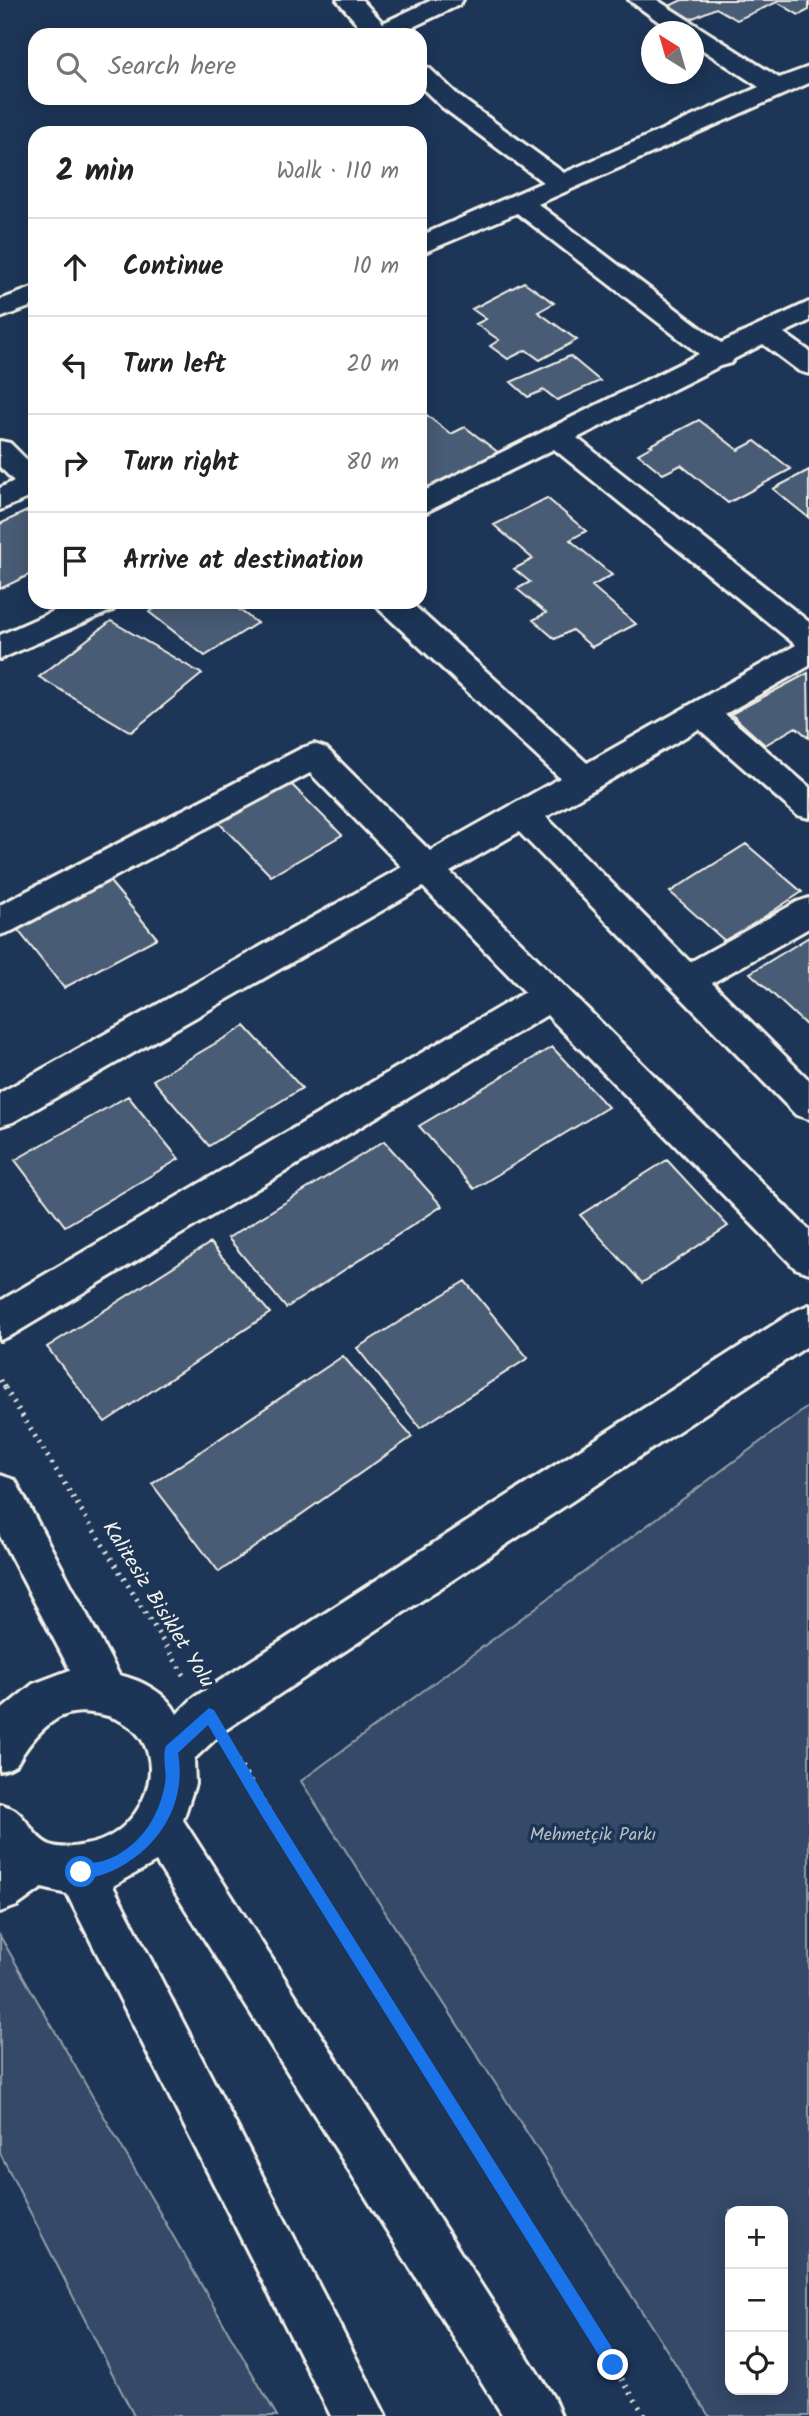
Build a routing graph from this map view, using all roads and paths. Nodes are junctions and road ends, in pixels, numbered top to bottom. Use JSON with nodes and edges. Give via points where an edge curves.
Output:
{"nodes":[{"id":1,"x":349,"y":0,"type":"edge"},
{"id":2,"x":452,"y":0,"type":"edge"},
{"id":3,"x":641,"y":0,"type":"edge"},
{"id":4,"x":673,"y":21,"type":"edge"},
{"id":5,"x":374,"y":28,"type":"edge"},
{"id":6,"x":392,"y":28,"type":"edge"},
{"id":7,"x":704,"y":41,"type":"edge"},
{"id":8,"x":809,"y":74,"type":"edge"},
{"id":9,"x":427,"y":80,"type":"edge"},
{"id":10,"x":776,"y":88,"type":"junction"},
{"id":11,"x":562,"y":184,"type":"junction"},
{"id":12,"x":519,"y":202,"type":"junction"},
{"id":13,"x":427,"y":243,"type":"edge"},
{"id":14,"x":28,"y":298,"type":"edge"},
{"id":15,"x":0,"y":310,"type":"edge"},
{"id":16,"x":809,"y":310,"type":"edge"},
{"id":17,"x":765,"y":333,"type":"junction"},
{"id":18,"x":721,"y":356,"type":"junction"},
{"id":19,"x":809,"y":365,"type":"edge"},
{"id":20,"x":555,"y":435,"type":"junction"},
{"id":21,"x":0,"y":450,"type":"edge"},
{"id":22,"x":28,"y":478,"type":"edge"},
{"id":23,"x":28,"y":488,"type":"edge"},
{"id":24,"x":0,"y":500,"type":"edge"},
{"id":25,"x":427,"y":501,"type":"edge"},
{"id":26,"x":86,"y":609,"type":"edge"},
{"id":27,"x":399,"y":609,"type":"edge"},
{"id":28,"x":809,"y":639,"type":"edge"},
{"id":29,"x":0,"y":648,"type":"edge"},
{"id":30,"x":809,"y":652,"type":"edge"},
{"id":31,"x":702,"y":713,"type":"junction"},
{"id":32,"x":584,"y":780,"type":"junction"},
{"id":33,"x":809,"y":806,"type":"edge"},
{"id":34,"x":524,"y":816,"type":"junction"},
{"id":35,"x":427,"y":870,"type":"junction"},
{"id":36,"x":809,"y":911,"type":"edge"},
{"id":37,"x":3,"y":915,"type":"edge"},
{"id":38,"x":688,"y":980,"type":"junction"},
{"id":39,"x":552,"y":994,"type":"junction"},
{"id":40,"x":809,"y":1104,"type":"edge"},
{"id":41,"x":0,"y":1111,"type":"edge"},
{"id":42,"x":809,"y":1256,"type":"edge"},
{"id":43,"x":0,"y":1322,"type":"edge"},
{"id":44,"x":809,"y":1323,"type":"edge"},
{"id":45,"x":0,"y":1380,"type":"edge"},
{"id":46,"x":0,"y":1494,"type":"edge"},
{"id":47,"x":104,"y":1691,"type":"junction"},
{"id":48,"x":209,"y":1714,"type":"junction"},
{"id":49,"x":0,"y":1749,"type":"edge"},
{"id":50,"x":171,"y":1750,"type":"junction"},
{"id":51,"x":159,"y":1824,"type":"junction"},
{"id":52,"x":0,"y":1827,"type":"edge"},
{"id":53,"x":59,"y":1868,"type":"junction"},
{"id":54,"x":0,"y":1889,"type":"edge"},
{"id":55,"x":359,"y":2416,"type":"edge"},
{"id":56,"x":534,"y":2416,"type":"edge"},
{"id":57,"x":645,"y":2416,"type":"edge"}],
"edges":[{"from":1,"to":5,"type":"street"},
{"from":2,"to":6,"type":"street"},
{"from":3,"to":4,"type":"street"},
{"from":7,"to":10,"type":"street"},
{"from":8,"to":10,"type":"street"},
{"from":9,"to":11,"type":"street"},
{"from":10,"to":11,"type":"street"},
{"from":11,"to":12,"type":"street"},
{"from":12,"to":13,"type":"street"},
{"from":12,"to":18,"type":"street"},
{"from":14,"to":15,"type":"street"},
{"from":16,"to":17,"type":"street"},
{"from":17,"to":18,"type":"street"},
{"from":17,"to":19,"type":"street"},
{"from":18,"to":20,"type":"street"},
{"from":20,"to":25,"type":"street"},
{"from":20,"to":28,"type":"street"},
{"from":21,"to":22,"type":"street"},
{"from":23,"to":24,"type":"street"},
{"from":26,"to":29,"type":"street"},
{"from":27,"to":32,"type":"street"},
{"from":30,"to":31,"type":"street"},
{"from":31,"to":32,"type":"street"},
{"from":31,"to":33,"type":"street"},
{"from":32,"to":34,"type":"street"},
{"from":34,"to":35,"type":"street"},
{"from":34,"to":38,"type":"street"},
{"from":35,"to":37,"type":"street","via":[[314,756]]},
{"from":35,"to":39,"type":"street"},
{"from":35,"to":41,"type":"street"},
{"from":36,"to":38,"type":"street"},
{"from":38,"to":40,"type":"street"},
{"from":39,"to":42,"type":"street"},
{"from":39,"to":43,"type":"street"},
{"from":44,"to":48,"type":"street"},
{"from":45,"to":48,"type":"path","name":"Kalitesiz Bisiklet Yolu"},
{"from":46,"to":47,"type":"street"},
{"from":47,"to":49,"type":"street","via":[[82,1690],[41,1703],[24,1716]]},
{"from":47,"to":50,"type":"street","via":[[147,1710],[162,1728]]},
{"from":48,"to":50,"type":"street"},
{"from":48,"to":57,"type":"path","name":"Kalitesiz Bisiklet Yolu"},
{"from":50,"to":51,"type":"street","via":[[173,1788]]},
{"from":51,"to":53,"type":"street","via":[[144,1843],[104,1867]]},
{"from":51,"to":56,"type":"street"},
{"from":52,"to":53,"type":"street","via":[[19,1852]]},
{"from":53,"to":54,"type":"street"},
{"from":53,"to":55,"type":"street"}]}
